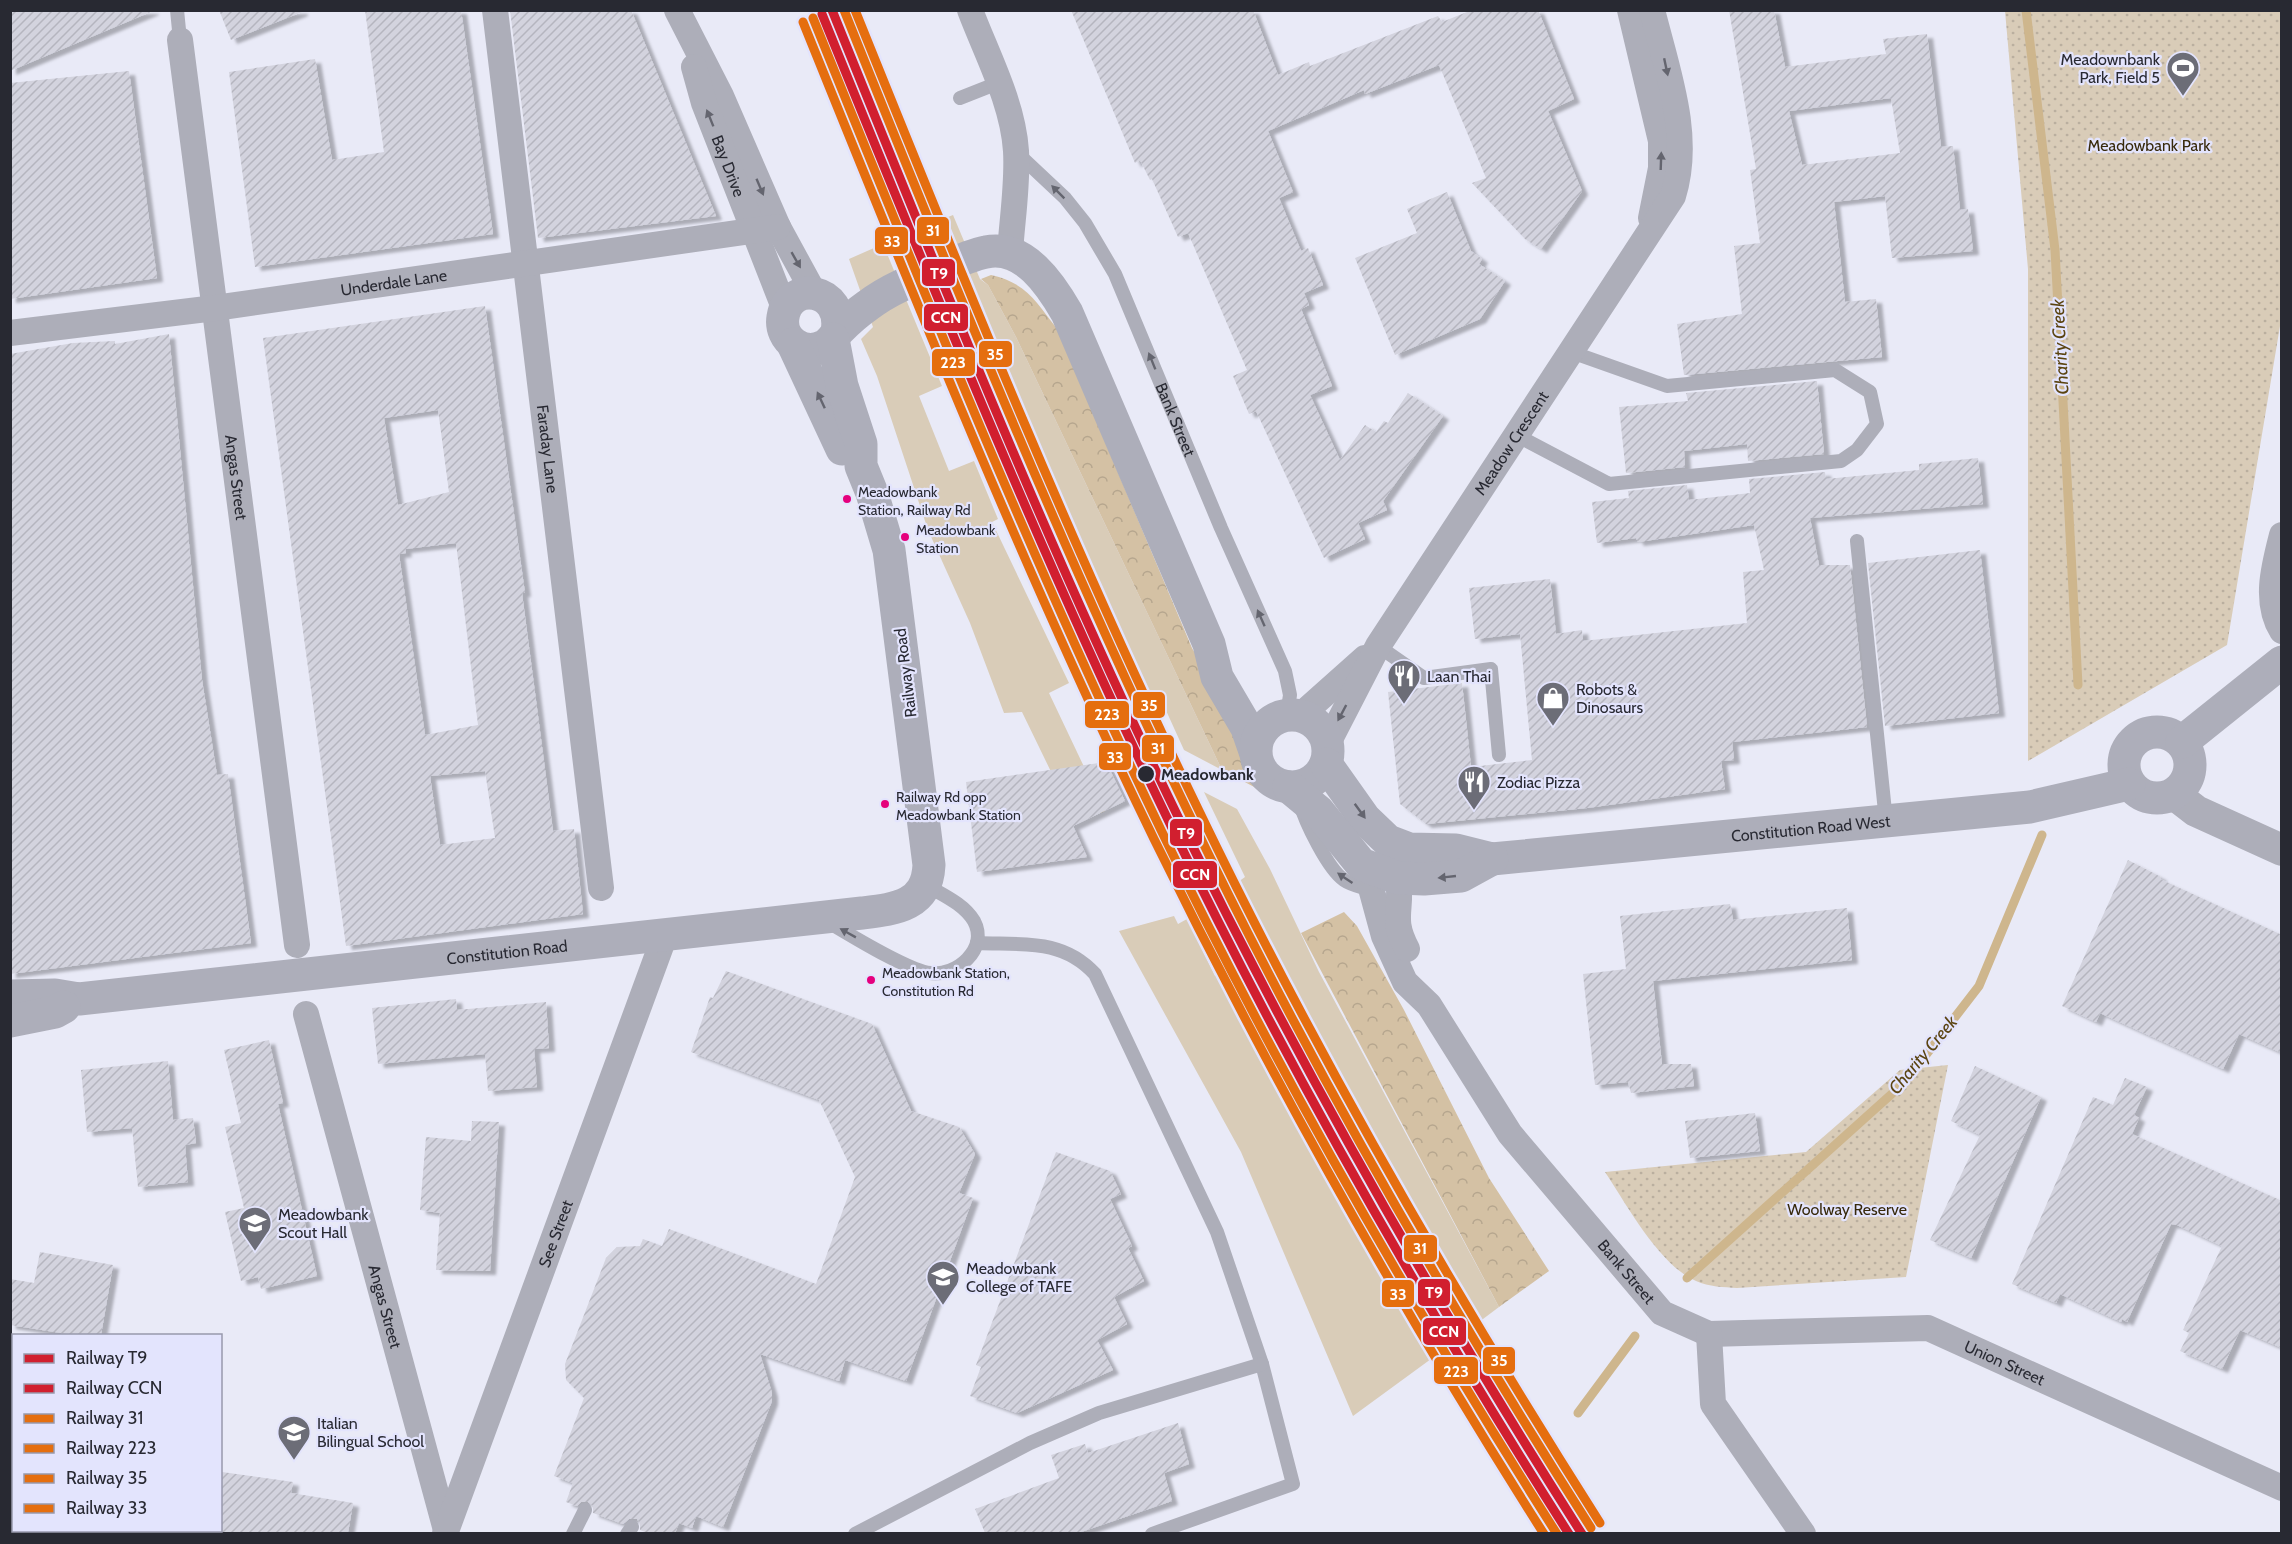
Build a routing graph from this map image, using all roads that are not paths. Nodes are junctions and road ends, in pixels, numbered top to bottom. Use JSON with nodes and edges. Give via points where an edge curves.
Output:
{"nodes":[{"id":1,"x":177,"y":10,"type":"edge"},
{"id":2,"x":495,"y":10,"type":"edge"},
{"id":3,"x":970,"y":10,"type":"edge"},
{"id":4,"x":1630,"y":10,"type":"edge"},
{"id":5,"x":1652,"y":10,"type":"edge"},
{"id":6,"x":679,"y":16,"type":"edge"},
{"id":7,"x":180,"y":40,"type":"joint"},
{"id":8,"x":998,"y":83,"type":"junction"},
{"id":9,"x":960,"y":98,"type":"dead end"},
{"id":10,"x":1016,"y":152,"type":"junction"},
{"id":11,"x":766,"y":229,"type":"junction"},
{"id":12,"x":1647,"y":239,"type":"junction"},
{"id":13,"x":1010,"y":253,"type":"junction"},
{"id":14,"x":525,"y":264,"type":"junction"},
{"id":15,"x":820,"y":296,"type":"junction"},
{"id":16,"x":870,"y":297,"type":"junction"},
{"id":17,"x":215,"y":308,"type":"junction"},
{"id":18,"x":785,"y":310,"type":"junction"},
{"id":19,"x":10,"y":333,"type":"edge"},
{"id":20,"x":835,"y":335,"type":"junction"},
{"id":21,"x":793,"y":344,"type":"junction"},
{"id":22,"x":1571,"y":352,"type":"junction"},
{"id":23,"x":1516,"y":435,"type":"junction"},
{"id":24,"x":861,"y":466,"type":"junction"},
{"id":25,"x":2282,"y":535,"type":"edge"},
{"id":26,"x":1857,"y":541,"type":"dead end"},
{"id":27,"x":2282,"y":631,"type":"edge"},
{"id":28,"x":1209,"y":644,"type":"junction"},
{"id":29,"x":1378,"y":646,"type":"junction"},
{"id":30,"x":2282,"y":662,"type":"edge"},
{"id":31,"x":1289,"y":716,"type":"junction"},
{"id":32,"x":2182,"y":742,"type":"junction"},
{"id":33,"x":1256,"y":751,"type":"junction"},
{"id":34,"x":1327,"y":753,"type":"junction"},
{"id":35,"x":1499,"y":755,"type":"dead end"},
{"id":36,"x":2129,"y":784,"type":"junction"},
{"id":37,"x":1294,"y":791,"type":"junction"},
{"id":38,"x":2174,"y":794,"type":"junction"},
{"id":39,"x":1886,"y":821,"type":"junction"},
{"id":40,"x":2282,"y":850,"type":"edge"},
{"id":41,"x":1386,"y":865,"type":"junction"},
{"id":42,"x":926,"y":885,"type":"junction"},
{"id":43,"x":601,"y":888,"type":"dead end"},
{"id":44,"x":818,"y":917,"type":"junction"},
{"id":45,"x":665,"y":935,"type":"junction"},
{"id":46,"x":977,"y":943,"type":"junction"},
{"id":47,"x":297,"y":945,"type":"dead end"},
{"id":48,"x":10,"y":996,"type":"edge"},
{"id":49,"x":79,"y":999,"type":"junction"},
{"id":50,"x":306,"y":1014,"type":"dead end"},
{"id":51,"x":10,"y":1022,"type":"edge"},
{"id":52,"x":1709,"y":1334,"type":"junction"},
{"id":53,"x":1262,"y":1364,"type":"junction"},
{"id":54,"x":2282,"y":1488,"type":"edge"},
{"id":55,"x":585,"y":1510,"type":"dead end"},
{"id":56,"x":446,"y":1532,"type":"edge"},
{"id":57,"x":573,"y":1533,"type":"edge"},
{"id":58,"x":855,"y":1533,"type":"edge"},
{"id":59,"x":1152,"y":1533,"type":"edge"},
{"id":60,"x":1803,"y":1533,"type":"edge"}],
"edges":[{"from":1,"to":7,"type":"lane","name":"Angas Street"},
{"from":2,"to":14,"type":"street","name":"Faraday Lane"},
{"from":3,"to":8,"type":"street"},
{"from":12,"to":4,"type":"street","name":"Meadow Crescent","one_way":true,"via":[[1661,168],[1661,141]]},
{"from":5,"to":12,"type":"street","name":"Meadow Crescent","one_way":true,"via":[[1682,154],[1673,196]]},
{"from":6,"to":11,"type":"street","name":"Bay Drive","via":[[721,96]]},
{"from":7,"to":17,"type":"street","name":"Angas Street"},
{"from":8,"to":9,"type":"lane"},
{"from":8,"to":10,"type":"street"},
{"from":10,"to":13,"type":"street"},
{"from":31,"to":10,"type":"lane","name":"Bank Street","one_way":true,"via":[[1285,671],[1116,274],[1065,198]]},
{"from":11,"to":14,"type":"street","name":"Underdale Lane"},
{"from":11,"to":15,"type":"street","name":"Bay Drive","one_way":true},
{"from":11,"to":18,"type":"street","name":"Bay Drive"},
{"from":12,"to":22,"type":"street","name":"Meadow Crescent"},
{"from":13,"to":16,"type":"main road","via":[[998,250],[974,255]]},
{"from":13,"to":28,"type":"main road","via":[[1037,271],[1067,313]]},
{"from":14,"to":17,"type":"street","name":"Underdale Lane"},
{"from":14,"to":43,"type":"street","name":"Faraday Lane"},
{"from":15,"to":16,"type":"main road"},
{"from":15,"to":18,"type":"main road","via":[[797,296]]},
{"from":15,"to":20,"type":"main road","via":[[838,315]]},
{"from":16,"to":20,"type":"main road"},
{"from":17,"to":19,"type":"street","name":"Underdale Lane"},
{"from":17,"to":47,"type":"street","name":"Angas Street"},
{"from":18,"to":21,"type":"main road","via":[[783,328]]},
{"from":20,"to":21,"type":"main road","via":[[827,345],[810,350]]},
{"from":20,"to":24,"type":"main road","name":"Railway Road","via":[[842,386],[861,444]]},
{"from":24,"to":21,"type":"main road","name":"Railway Road","one_way":true,"via":[[844,453]]},
{"from":22,"to":23,"type":"street","name":"Meadow Crescent"},
{"from":22,"to":23,"type":"lane","via":[[1667,386],[1835,370],[1870,392],[1877,424],[1857,450],[1841,461],[1609,484]]},
{"from":23,"to":29,"type":"street","name":"Meadow Crescent"},
{"from":24,"to":42,"type":"main road","name":"Railway Road","via":[[882,523],[894,578],[929,865]]},
{"from":25,"to":27,"type":"street","via":[[2271,579],[2275,621]]},
{"from":26,"to":39,"type":"lane"},
{"from":28,"to":31,"type":"main road","via":[[1246,694]]},
{"from":28,"to":33,"type":"main road","via":[[1217,677]]},
{"from":29,"to":31,"type":"street","name":"Meadow Crescent"},
{"from":29,"to":34,"type":"street","name":"Meadow Crescent","one_way":true},
{"from":29,"to":35,"type":"lane","via":[[1424,678],[1491,669]]},
{"from":30,"to":32,"type":"main road"},
{"from":31,"to":33,"type":"main road","via":[[1262,731]]},
{"from":31,"to":34,"type":"main road","via":[[1316,723]]},
{"from":32,"to":36,"type":"main road","via":[[2160,731],[2136,738],[2124,760]]},
{"from":32,"to":38,"type":"main road","via":[[2190,755],[2191,770],[2185,784]]},
{"from":33,"to":37,"type":"main road","via":[[1269,779]]},
{"from":34,"to":37,"type":"main road","via":[[1319,775]]},
{"from":34,"to":41,"type":"main road","one_way":true},
{"from":36,"to":38,"type":"main road","via":[[2149,798]]},
{"from":36,"to":39,"type":"main road","name":"Constitution Road West","via":[[2030,807]]},
{"from":41,"to":37,"type":"main road","one_way":true},
{"from":38,"to":40,"type":"street","via":[[2196,811]]},
{"from":39,"to":41,"type":"main road","name":"Constitution Road West","via":[[1492,860],[1461,876],[1424,879]]},
{"from":41,"to":52,"type":"street","name":"Bank Street","via":[[1401,899],[1396,924],[1429,1005],[1510,1134],[1662,1313]]},
{"from":42,"to":44,"type":"main road","name":"Constitution Road","via":[[920,894],[898,907]]},
{"from":42,"to":46,"type":"lane","via":[[953,900],[970,916],[978,933]]},
{"from":44,"to":45,"type":"main road","name":"Constitution Road"},
{"from":46,"to":44,"type":"lane","one_way":true,"via":[[959,967],[933,974],[922,972]]},
{"from":45,"to":49,"type":"main road","name":"Constitution Road"},
{"from":45,"to":56,"type":"street","name":"See Street"},
{"from":46,"to":53,"type":"lane","via":[[1065,950],[1095,974],[1217,1232]]},
{"from":48,"to":49,"type":"main road","name":"Constitution Road"},
{"from":49,"to":51,"type":"main road","name":"Constitution Road","via":[[55,1012]]},
{"from":50,"to":56,"type":"street","name":"Angas Street"},
{"from":52,"to":54,"type":"street","name":"Union Street","via":[[1928,1328]]},
{"from":52,"to":60,"type":"street","via":[[1713,1404]]},
{"from":53,"to":58,"type":"lane","via":[[1099,1413],[1030,1443]]},
{"from":53,"to":59,"type":"lane","via":[[1293,1484]]},
{"from":55,"to":57,"type":"lane"}]}
